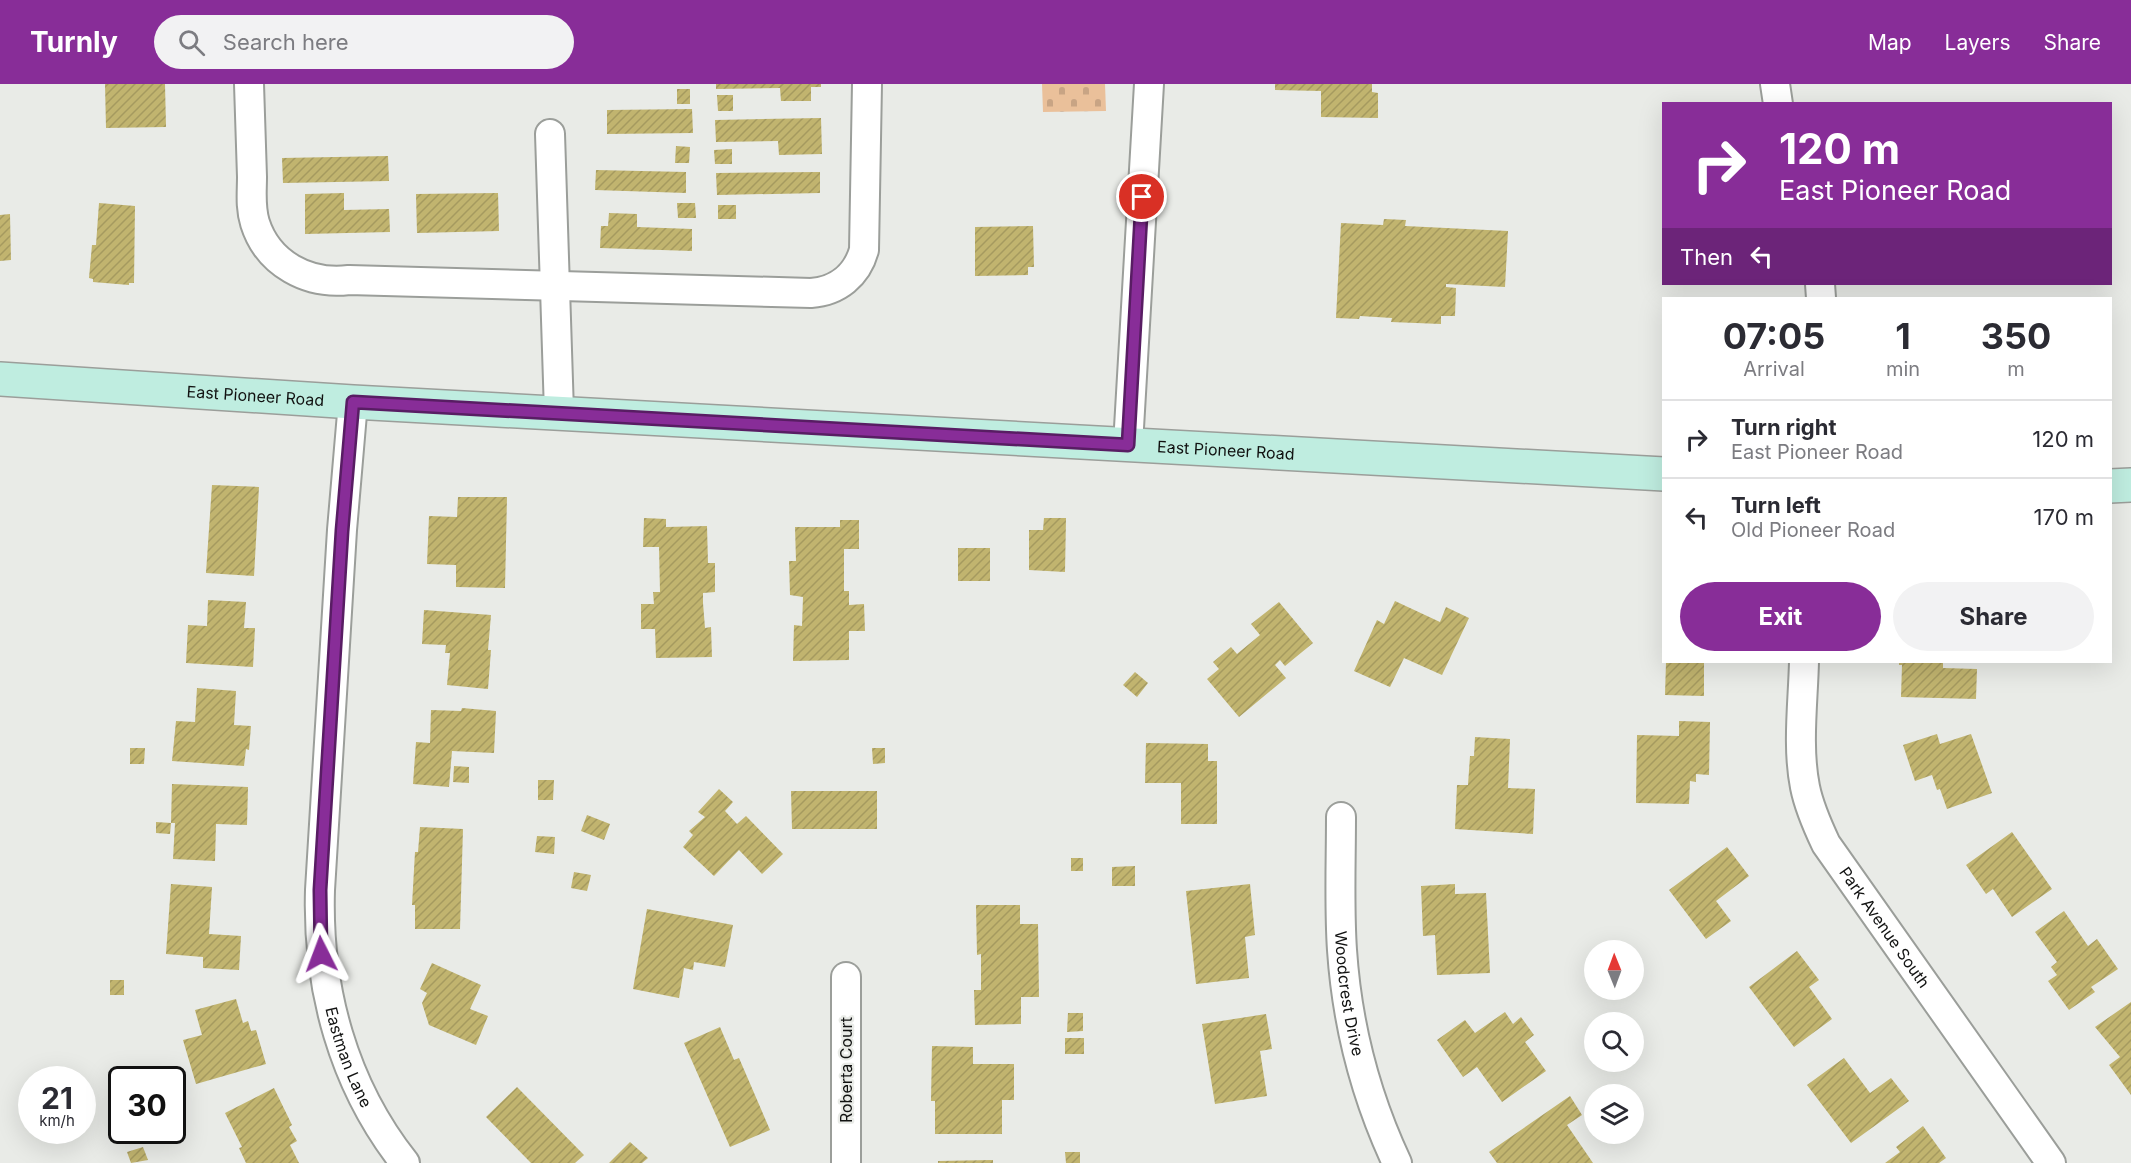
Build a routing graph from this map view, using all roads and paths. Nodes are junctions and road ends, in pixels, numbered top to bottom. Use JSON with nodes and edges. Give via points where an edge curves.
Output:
{"nodes":[{"id":1,"x":249,"y":84,"type":"edge"},
{"id":2,"x":867,"y":84,"type":"edge"},
{"id":3,"x":1149,"y":84,"type":"edge"},
{"id":4,"x":1775,"y":84,"type":"edge"},
{"id":5,"x":1778,"y":102,"type":"edge"},
{"id":6,"x":550,"y":134,"type":"dead end"},
{"id":7,"x":554,"y":286,"type":"junction"},
{"id":8,"x":0,"y":379,"type":"edge"},
{"id":9,"x":353,"y":402,"type":"junction"},
{"id":10,"x":558,"y":412,"type":"junction"},
{"id":11,"x":1128,"y":445,"type":"junction"},
{"id":12,"x":1662,"y":474,"type":"edge"},
{"id":13,"x":2131,"y":485,"type":"edge"},
{"id":14,"x":2112,"y":486,"type":"edge"},
{"id":15,"x":1804,"y":663,"type":"edge"},
{"id":16,"x":1341,"y":817,"type":"dead end"},
{"id":17,"x":846,"y":977,"type":"dead end"},
{"id":18,"x":405,"y":1163,"type":"edge"},
{"id":19,"x":846,"y":1163,"type":"edge"},
{"id":20,"x":1397,"y":1163,"type":"edge"},
{"id":21,"x":2051,"y":1163,"type":"edge"}],
"edges":[{"from":1,"to":7,"type":"street","via":[[253,214],[268,248],[288,267],[304,276],[331,282]]},
{"from":2,"to":7,"type":"street","via":[[864,250],[852,274],[838,286],[811,293]]},
{"from":3,"to":11,"type":"street"},
{"from":4,"to":5,"type":"street"},
{"from":6,"to":7,"type":"street"},
{"from":7,"to":10,"type":"street"},
{"from":8,"to":9,"type":"main road","name":"East Pioneer Road"},
{"from":9,"to":10,"type":"main road","name":"East Pioneer Road"},
{"from":9,"to":18,"type":"street","name":"Eastman Lane","via":[[320,890],[321,954],[333,1016],[353,1077]]},
{"from":10,"to":11,"type":"main road","name":"East Pioneer Road"},
{"from":11,"to":12,"type":"main road","name":"East Pioneer Road"},
{"from":13,"to":14,"type":"main road"},
{"from":15,"to":21,"type":"street","name":"Park Avenue South","via":[[1804,778],[1813,817],[1826,844]]},
{"from":16,"to":20,"type":"street","name":"Woodcrest Drive","via":[[1341,929],[1348,1004],[1365,1077]]},
{"from":17,"to":19,"type":"street","name":"Roberta Court"}]}
